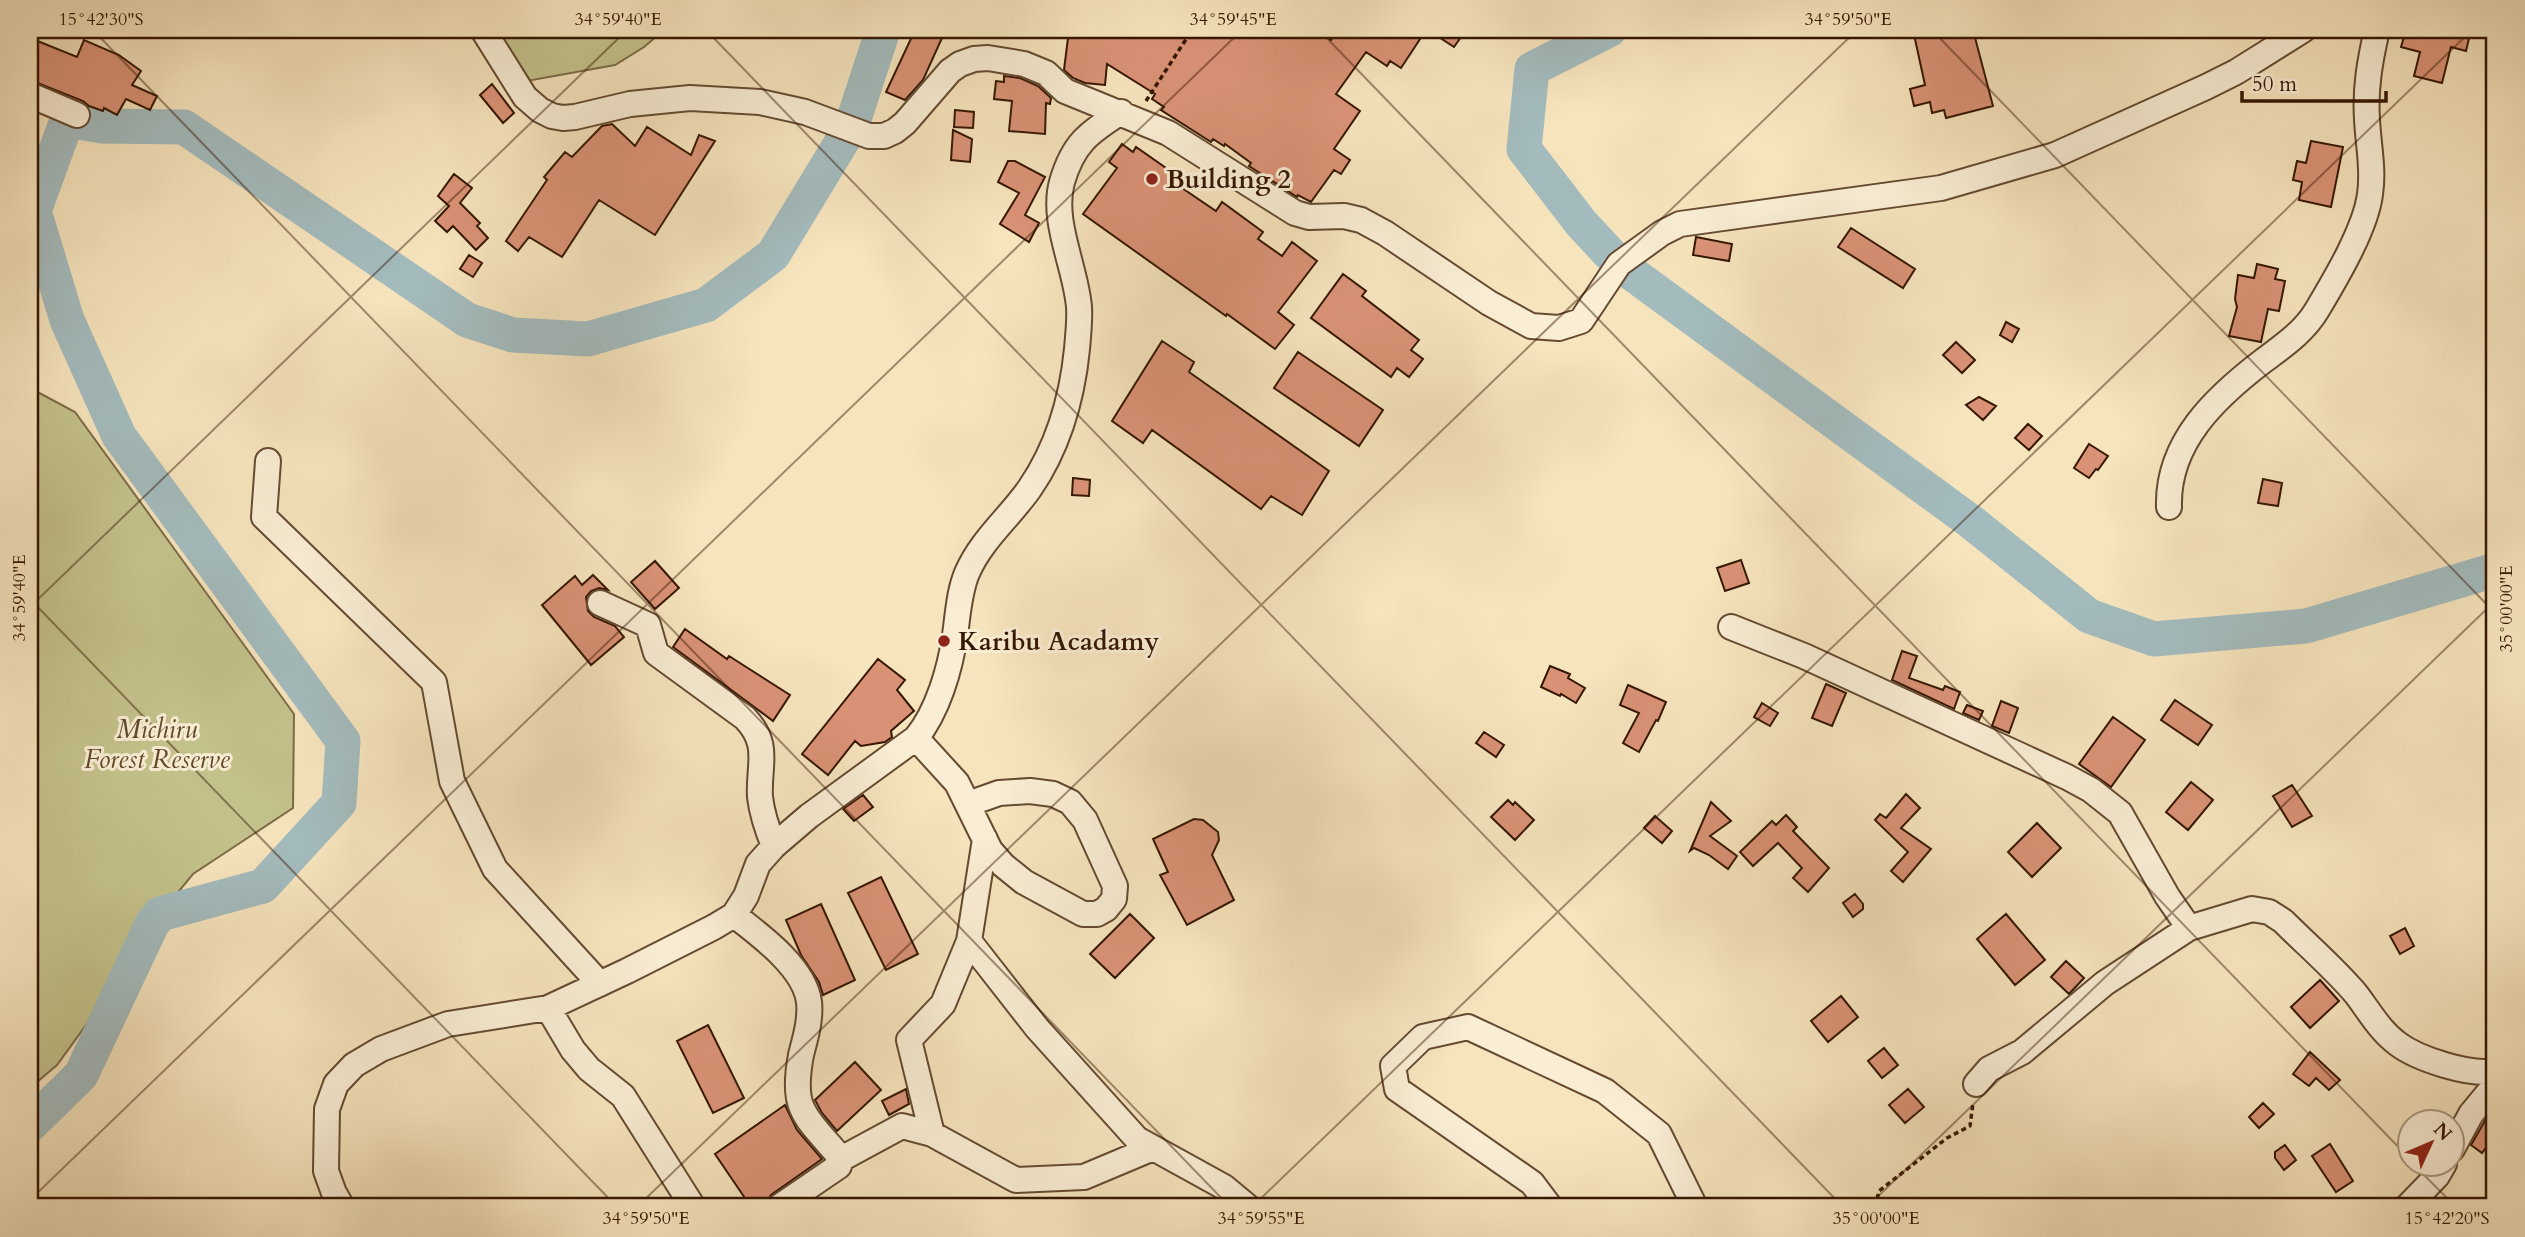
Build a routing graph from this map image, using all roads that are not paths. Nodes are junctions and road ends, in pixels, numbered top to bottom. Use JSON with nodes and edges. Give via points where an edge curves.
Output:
{"nodes":[{"id":1,"x":483,"y":30,"type":"edge"},
{"id":2,"x":2303,"y":30,"type":"edge"},
{"id":3,"x":2377,"y":30,"type":"edge"},
{"id":4,"x":30,"y":95,"type":"edge"},
{"id":5,"x":76,"y":115,"type":"dead end"},
{"id":6,"x":1128,"y":115,"type":"junction"},
{"id":7,"x":268,"y":461,"type":"dead end"},
{"id":8,"x":2169,"y":507,"type":"dead end"},
{"id":9,"x":600,"y":603,"type":"dead end"},
{"id":10,"x":1731,"y":627,"type":"dead end"},
{"id":11,"x":916,"y":738,"type":"junction"},
{"id":12,"x":968,"y":804,"type":"junction"},
{"id":13,"x":985,"y":839,"type":"junction"},
{"id":14,"x":774,"y":846,"type":"junction"},
{"id":15,"x":734,"y":915,"type":"junction"},
{"id":16,"x":2189,"y":928,"type":"junction"},
{"id":17,"x":969,"y":941,"type":"junction"},
{"id":18,"x":600,"y":984,"type":"junction"},
{"id":19,"x":548,"y":1008,"type":"junction"},
{"id":20,"x":2495,"y":1071,"type":"edge"},
{"id":21,"x":1976,"y":1084,"type":"road end"},
{"id":22,"x":2495,"y":1085,"type":"edge"},
{"id":23,"x":2466,"y":1123,"type":"edge"},
{"id":24,"x":932,"y":1134,"type":"junction"},
{"id":25,"x":1153,"y":1148,"type":"junction"},
{"id":26,"x":841,"y":1159,"type":"junction"},
{"id":27,"x":2435,"y":1178,"type":"edge"},
{"id":28,"x":342,"y":1207,"type":"edge"},
{"id":29,"x":693,"y":1207,"type":"edge"},
{"id":30,"x":779,"y":1207,"type":"edge"},
{"id":31,"x":1248,"y":1207,"type":"edge"},
{"id":32,"x":1550,"y":1207,"type":"edge"},
{"id":33,"x":1695,"y":1207,"type":"edge"},
{"id":34,"x":2407,"y":1207,"type":"edge"}],
"edges":[{"from":1,"to":6,"type":"street","via":[[525,97],[552,116],[575,117],[630,104],[690,98],[760,102],[805,112],[870,136],[884,136],[895,131],[950,71],[974,59],[988,58],[1039,69],[1065,91]]},
{"from":2,"to":6,"type":"street","via":[[2236,72],[2055,155],[1941,188],[1680,224],[1619,264],[1581,321],[1559,328],[1531,326],[1489,303],[1361,219],[1296,214],[1168,133]]},
{"from":3,"to":8,"type":"street","via":[[2366,86],[2372,172],[2361,226],[2315,314],[2296,337],[2229,388],[2188,436],[2174,466]]},
{"from":4,"to":5,"type":"street"},
{"from":6,"to":11,"type":"street","via":[[1094,130],[1077,145],[1069,161],[1059,208],[1079,308],[1071,393],[1049,456],[1029,489],[991,533],[967,575],[943,683],[926,726]]},
{"from":7,"to":18,"type":"street","via":[[264,517],[434,682],[452,781],[495,869]]},
{"from":9,"to":14,"type":"street","via":[[648,625],[656,653],[756,730],[763,750],[762,816]]},
{"from":10,"to":16,"type":"street","via":[[1804,656],[2091,790],[2120,813]]},
{"from":11,"to":12,"type":"street","via":[[957,783]]},
{"from":11,"to":14,"type":"street"},
{"from":12,"to":13,"type":"street"},
{"from":12,"to":13,"type":"street","via":[[999,793],[1030,791],[1070,802],[1085,820],[1115,886],[1114,899],[1097,914],[1083,914],[1024,882],[1003,865]]},
{"from":13,"to":17,"type":"street"},
{"from":14,"to":15,"type":"street","via":[[758,864]]},
{"from":15,"to":18,"type":"street"},
{"from":15,"to":26,"type":"street","via":[[769,942],[805,987],[810,1004],[798,1094],[802,1109]]},
{"from":16,"to":20,"type":"street","via":[[2252,909],[2269,912],[2333,971],[2396,1043],[2447,1065]]},
{"from":16,"to":21,"type":"street","via":[[2105,983],[2022,1052],[1989,1069]]},
{"from":17,"to":24,"type":"street","via":[[943,1004],[909,1040]]},
{"from":17,"to":25,"type":"street","via":[[1037,1028],[1137,1139]]},
{"from":18,"to":19,"type":"street"},
{"from":19,"to":28,"type":"street","via":[[448,1024],[381,1049],[354,1065],[336,1084],[327,1109],[326,1171]]},
{"from":19,"to":29,"type":"street","via":[[573,1050],[636,1113]]},
{"from":22,"to":23,"type":"street"},
{"from":24,"to":25,"type":"street","via":[[1016,1180],[1084,1177]]},
{"from":24,"to":26,"type":"street","via":[[902,1126]]},
{"from":25,"to":31,"type":"street","via":[[1224,1187]]},
{"from":26,"to":30,"type":"street","via":[[839,1166]]},
{"from":27,"to":34,"type":"street"},
{"from":32,"to":33,"type":"street","via":[[1532,1183],[1397,1089],[1393,1066],[1423,1037],[1468,1027],[1605,1091],[1659,1134]]}]}
